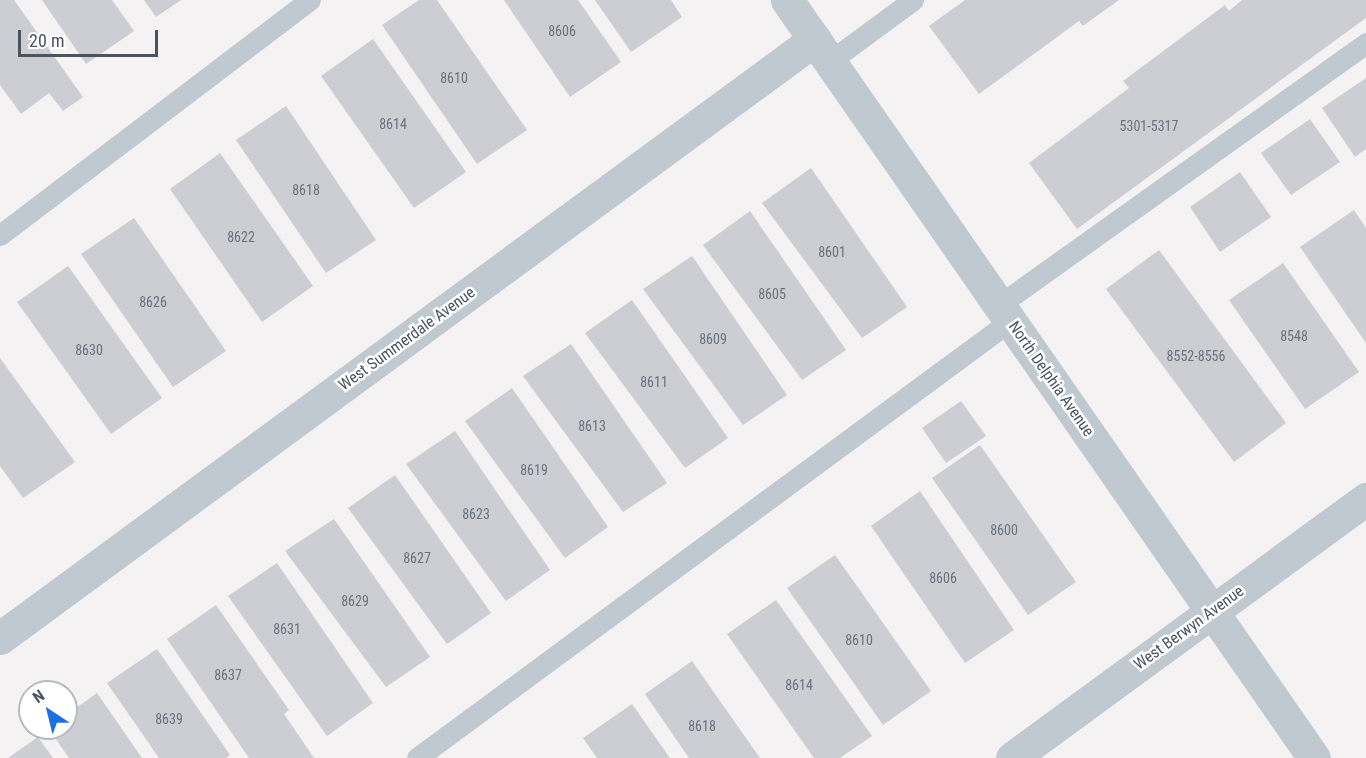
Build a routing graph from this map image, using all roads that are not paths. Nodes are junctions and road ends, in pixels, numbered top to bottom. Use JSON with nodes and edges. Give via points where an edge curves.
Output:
{"nodes":[{"id":1,"x":310,"y":0,"type":"edge"},
{"id":2,"x":787,"y":0,"type":"edge"},
{"id":3,"x":913,"y":0,"type":"edge"},
{"id":4,"x":1366,"y":43,"type":"edge"},
{"id":5,"x":822,"y":50,"type":"junction"},
{"id":6,"x":0,"y":234,"type":"edge"},
{"id":7,"x":1005,"y":313,"type":"junction"},
{"id":8,"x":1366,"y":498,"type":"edge"},
{"id":9,"x":1212,"y":612,"type":"junction"},
{"id":10,"x":0,"y":638,"type":"edge"},
{"id":11,"x":417,"y":758,"type":"edge"},
{"id":12,"x":1012,"y":758,"type":"edge"},
{"id":13,"x":1314,"y":758,"type":"edge"}],
"edges":[{"from":1,"to":6,"type":"lane"},
{"from":2,"to":5,"type":"street","name":"North Delphia Avenue"},
{"from":3,"to":5,"type":"lane"},
{"from":4,"to":7,"type":"lane"},
{"from":5,"to":7,"type":"street","name":"North Delphia Avenue"},
{"from":5,"to":10,"type":"street","name":"West Summerdale Avenue"},
{"from":7,"to":9,"type":"street","name":"North Delphia Avenue"},
{"from":7,"to":11,"type":"lane"},
{"from":8,"to":9,"type":"street","name":"West Berwyn Avenue"},
{"from":9,"to":12,"type":"street","name":"West Berwyn Avenue"},
{"from":9,"to":13,"type":"street","name":"North Delphia Avenue"}]}
